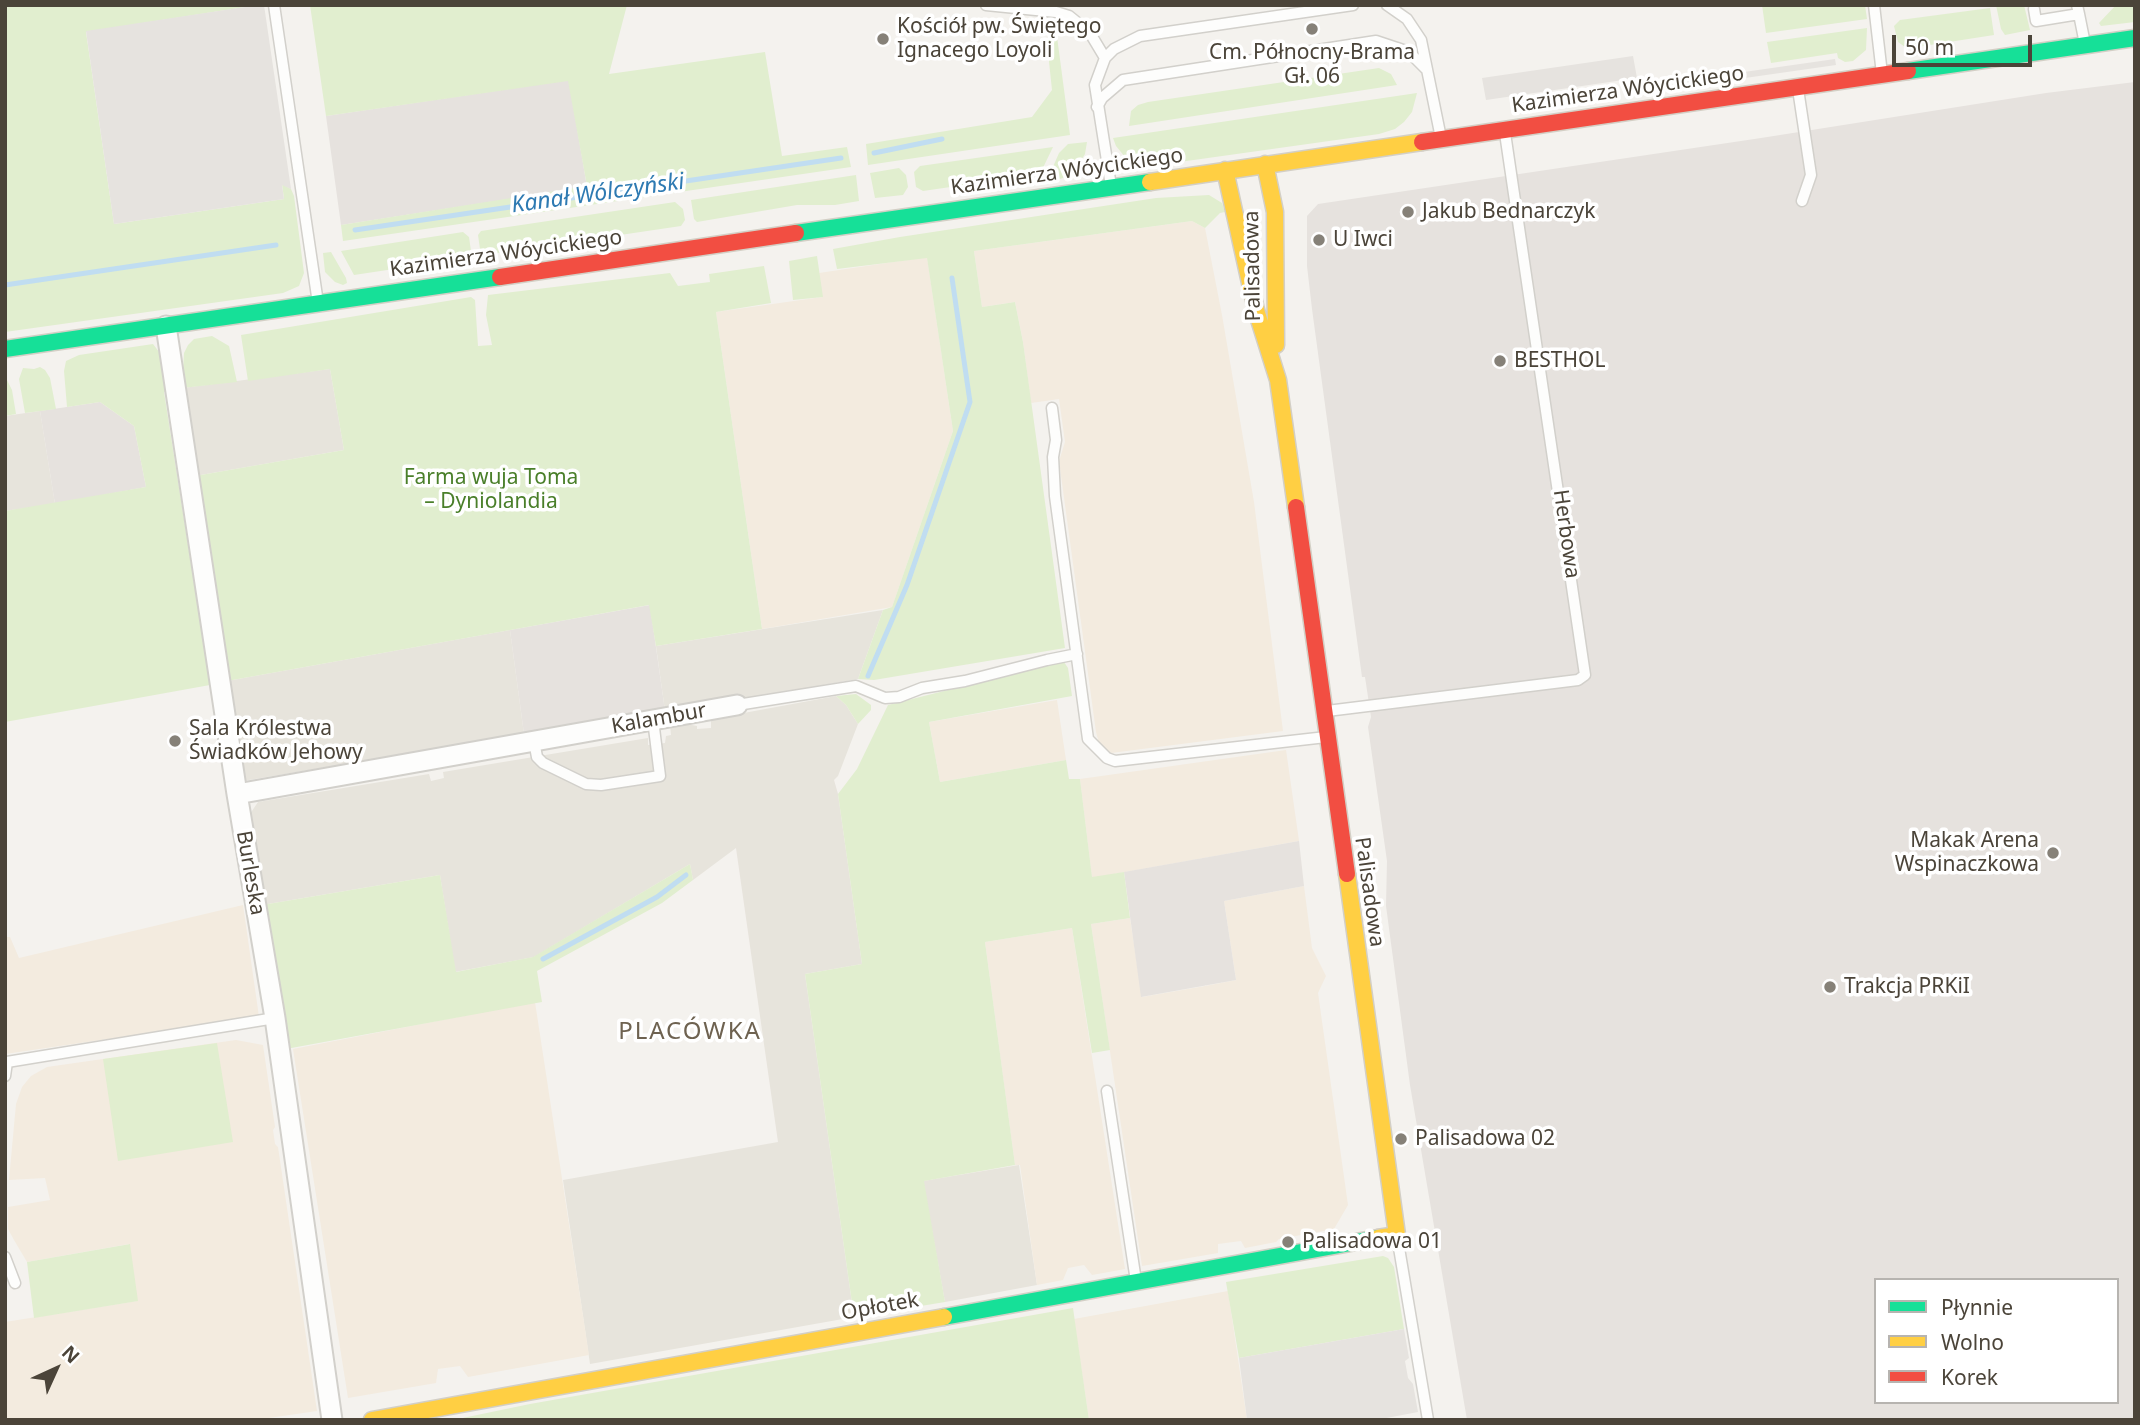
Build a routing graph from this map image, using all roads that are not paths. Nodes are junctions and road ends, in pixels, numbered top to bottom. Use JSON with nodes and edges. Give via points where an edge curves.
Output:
{"nodes":[{"id":1,"x":274,"y":5,"type":"edge"},
{"id":2,"x":986,"y":5,"type":"edge"},
{"id":3,"x":1353,"y":5,"type":"edge"},
{"id":4,"x":1387,"y":5,"type":"edge"},
{"id":5,"x":1874,"y":5,"type":"edge"},
{"id":6,"x":2034,"y":9,"type":"dead end"},
{"id":7,"x":2078,"y":9,"type":"edge"},
{"id":8,"x":2135,"y":38,"type":"edge"},
{"id":9,"x":2085,"y":45,"type":"junction"},
{"id":10,"x":1105,"y":58,"type":"junction"},
{"id":11,"x":1426,"y":69,"type":"junction"},
{"id":12,"x":1882,"y":75,"type":"junction"},
{"id":13,"x":1798,"y":87,"type":"junction"},
{"id":14,"x":1097,"y":107,"type":"junction"},
{"id":15,"x":1505,"y":129,"type":"junction"},
{"id":16,"x":1441,"y":139,"type":"junction"},
{"id":17,"x":1265,"y":164,"type":"junction"},
{"id":18,"x":1225,"y":170,"type":"junction"},
{"id":19,"x":1111,"y":187,"type":"junction"},
{"id":20,"x":1802,"y":201,"type":"dead end"},
{"id":21,"x":318,"y":303,"type":"junction"},
{"id":22,"x":166,"y":326,"type":"junction"},
{"id":23,"x":5,"y":349,"type":"edge"},
{"id":24,"x":1276,"y":368,"type":"junction"},
{"id":25,"x":1052,"y":408,"type":"dead end"},
{"id":26,"x":1077,"y":654,"type":"junction"},
{"id":27,"x":737,"y":705,"type":"joint"},
{"id":28,"x":1323,"y":711,"type":"junction"},
{"id":29,"x":653,"y":720,"type":"junction"},
{"id":30,"x":1326,"y":737,"type":"junction"},
{"id":31,"x":534,"y":741,"type":"junction"},
{"id":32,"x":237,"y":794,"type":"junction"},
{"id":33,"x":275,"y":1018,"type":"junction"},
{"id":34,"x":5,"y":1076,"type":"edge"},
{"id":35,"x":1107,"y":1091,"type":"dead end"},
{"id":36,"x":1397,"y":1235,"type":"junction"},
{"id":37,"x":5,"y":1258,"type":"edge"},
{"id":38,"x":1136,"y":1282,"type":"junction"},
{"id":39,"x":15,"y":1283,"type":"dead end"},
{"id":40,"x":332,"y":1420,"type":"edge"},
{"id":41,"x":372,"y":1420,"type":"edge"},
{"id":42,"x":1428,"y":1420,"type":"edge"}],
"edges":[{"from":1,"to":21,"type":"lane"},
{"from":2,"to":10,"type":"lane","via":[[1069,16],[1090,33]]},
{"from":3,"to":10,"type":"lane","via":[[1140,36]]},
{"from":4,"to":11,"type":"lane","via":[[1415,29]]},
{"from":5,"to":12,"type":"lane"},
{"from":6,"to":7,"type":"lane","via":[[2036,21]]},
{"from":7,"to":9,"type":"lane"},
{"from":8,"to":9,"type":"street","name":"Kazimierza Wóycickiego"},
{"from":9,"to":12,"type":"street","name":"Kazimierza Wóycickiego"},
{"from":10,"to":14,"type":"lane","via":[[1095,85]]},
{"from":11,"to":14,"type":"lane","via":[[1409,52],[1376,41],[1123,80]]},
{"from":11,"to":16,"type":"lane"},
{"from":12,"to":13,"type":"street","name":"Kazimierza Wóycickiego"},
{"from":13,"to":15,"type":"street","name":"Kazimierza Wóycickiego"},
{"from":13,"to":20,"type":"lane","via":[[1811,175]]},
{"from":14,"to":19,"type":"lane"},
{"from":15,"to":16,"type":"street","name":"Kazimierza Wóycickiego"},
{"from":15,"to":28,"type":"lane","name":"Herbowa","via":[[1585,675],[1578,680]]},
{"from":16,"to":17,"type":"street","name":"Kazimierza Wóycickiego"},
{"from":17,"to":18,"type":"street","name":"Kazimierza Wóycickiego"},
{"from":17,"to":24,"type":"street","name":"Palisadowa","via":[[1275,212]]},
{"from":18,"to":19,"type":"street","name":"Kazimierza Wóycickiego"},
{"from":18,"to":24,"type":"street","name":"Palisadowa","via":[[1256,310]]},
{"from":19,"to":21,"type":"street","name":"Kazimierza Wóycickiego"},
{"from":21,"to":22,"type":"street","name":"Kazimierza Wóycickiego"},
{"from":22,"to":23,"type":"street","name":"Kazimierza Wóycickiego"},
{"from":22,"to":32,"type":"street","name":"Burleska"},
{"from":24,"to":28,"type":"street","name":"Palisadowa"},
{"from":25,"to":26,"type":"lane","via":[[1055,496]]},
{"from":26,"to":27,"type":"lane","name":"Kalambur","via":[[899,697],[885,698],[856,686]]},
{"from":26,"to":30,"type":"lane","via":[[1088,739],[1115,761]]},
{"from":27,"to":29,"type":"street","name":"Kalambur"},
{"from":28,"to":30,"type":"street","name":"Palisadowa"},
{"from":29,"to":31,"type":"street","name":"Kalambur"},
{"from":29,"to":31,"type":"lane","via":[[660,776],[586,785],[543,763]]},
{"from":30,"to":36,"type":"street","name":"Palisadowa"},
{"from":31,"to":32,"type":"street","name":"Kalambur"},
{"from":32,"to":33,"type":"street","name":"Burleska"},
{"from":33,"to":34,"type":"lane","via":[[7,1062]]},
{"from":33,"to":40,"type":"street","name":"Burleska"},
{"from":35,"to":38,"type":"lane"},
{"from":36,"to":38,"type":"street","name":"Opłotek"},
{"from":36,"to":42,"type":"lane","name":"Palisadowa"},
{"from":37,"to":39,"type":"lane"},
{"from":38,"to":41,"type":"street","name":"Opłotek"}]}
